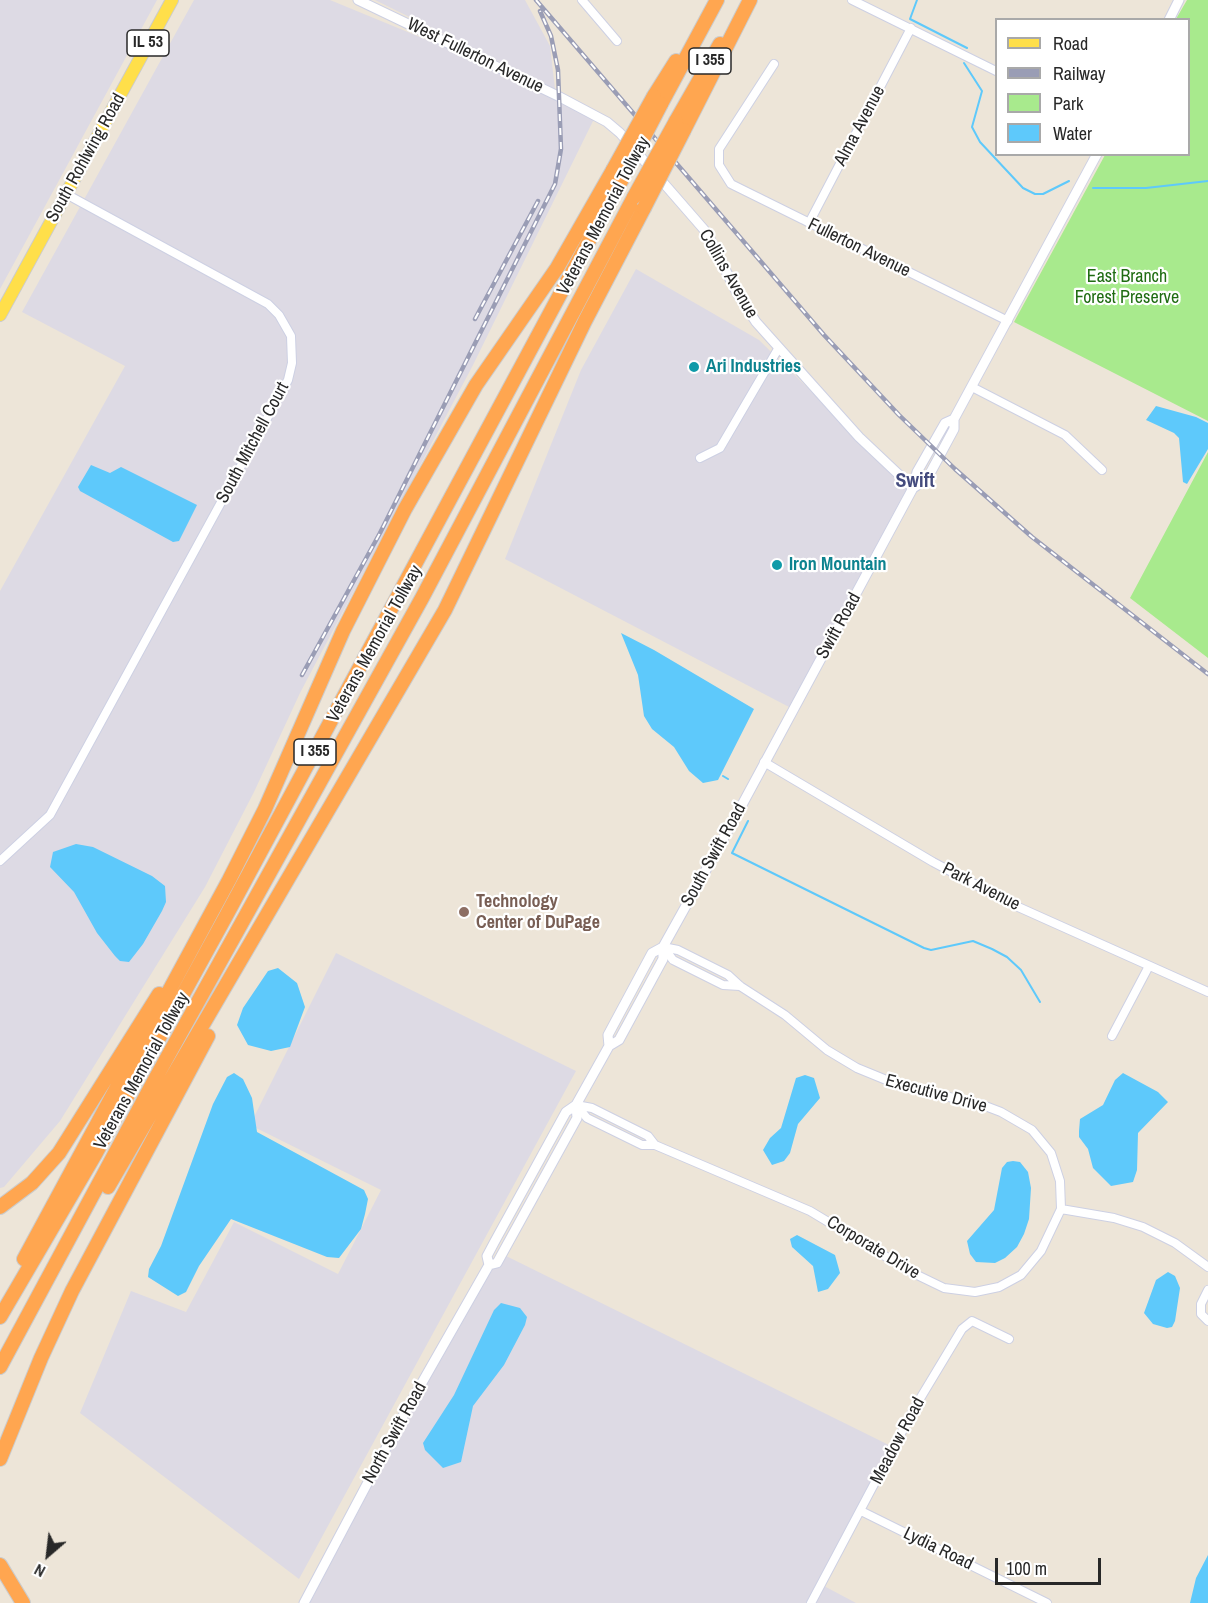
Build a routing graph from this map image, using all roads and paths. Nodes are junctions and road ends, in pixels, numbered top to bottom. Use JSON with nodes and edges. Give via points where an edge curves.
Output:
{"nodes":[{"id":1,"x":172,"y":0,"type":"edge"},
{"id":2,"x":358,"y":0,"type":"edge"},
{"id":3,"x":582,"y":0,"type":"edge"},
{"id":4,"x":744,"y":0,"type":"edge"},
{"id":5,"x":750,"y":0,"type":"edge"},
{"id":6,"x":852,"y":0,"type":"edge"},
{"id":7,"x":1179,"y":0,"type":"edge"},
{"id":8,"x":715,"y":4,"type":"edge"},
{"id":9,"x":1170,"y":18,"type":"edge"},
{"id":10,"x":911,"y":28,"type":"junction"},
{"id":11,"x":617,"y":41,"type":"dead end"},
{"id":12,"x":774,"y":64,"type":"dead end"},
{"id":13,"x":995,"y":70,"type":"edge"},
{"id":14,"x":592,"y":113,"type":"joint"},
{"id":15,"x":680,"y":125,"type":"junction"},
{"id":16,"x":1096,"y":156,"type":"edge"},
{"id":17,"x":617,"y":176,"type":"junction"},
{"id":18,"x":66,"y":194,"type":"junction"},
{"id":19,"x":809,"y":223,"type":"junction"},
{"id":20,"x":0,"y":315,"type":"edge"},
{"id":21,"x":1008,"y":321,"type":"junction"},
{"id":22,"x":778,"y":349,"type":"junction"},
{"id":23,"x":972,"y":387,"type":"junction"},
{"id":24,"x":700,"y":458,"type":"dead end"},
{"id":25,"x":1102,"y":470,"type":"dead end"},
{"id":26,"x":913,"y":488,"type":"junction"},
{"id":27,"x":764,"y":762,"type":"junction"},
{"id":28,"x":0,"y":861,"type":"edge"},
{"id":29,"x":230,"y":880,"type":"junction"},
{"id":30,"x":259,"y":932,"type":"junction"},
{"id":31,"x":663,"y":947,"type":"junction"},
{"id":32,"x":1149,"y":966,"type":"junction"},
{"id":33,"x":1208,"y":992,"type":"edge"},
{"id":34,"x":1112,"y":1036,"type":"dead end"},
{"id":35,"x":576,"y":1105,"type":"junction"},
{"id":36,"x":0,"y":1207,"type":"edge"},
{"id":37,"x":1061,"y":1209,"type":"junction"},
{"id":38,"x":1208,"y":1267,"type":"edge"},
{"id":39,"x":1208,"y":1290,"type":"edge"},
{"id":40,"x":0,"y":1304,"type":"edge"},
{"id":41,"x":30,"y":1313,"type":"junction"},
{"id":42,"x":0,"y":1317,"type":"edge"},
{"id":43,"x":1208,"y":1321,"type":"edge"},
{"id":44,"x":1009,"y":1339,"type":"dead end"},
{"id":45,"x":0,"y":1367,"type":"edge"},
{"id":46,"x":0,"y":1459,"type":"edge"},
{"id":47,"x":861,"y":1511,"type":"junction"},
{"id":48,"x":0,"y":1565,"type":"edge"},
{"id":49,"x":23,"y":1603,"type":"edge"},
{"id":50,"x":304,"y":1603,"type":"edge"},
{"id":51,"x":811,"y":1603,"type":"edge"},
{"id":52,"x":1047,"y":1603,"type":"edge"}],
"edges":[{"from":1,"to":18,"type":"main road","name":"South Rohlwing Road","number":"IL 53"},
{"from":2,"to":14,"type":"street","name":"West Fullerton Avenue"},
{"from":3,"to":11,"type":"street"},
{"from":4,"to":15,"type":"highway","name":"Veterans Memorial Tollway","number":"I 355"},
{"from":5,"to":15,"type":"highway"},
{"from":6,"to":10,"type":"street"},
{"from":7,"to":9,"type":"street"},
{"from":8,"to":17,"type":"highway","name":"Veterans Memorial Tollway","number":"I 355","bridge":true},
{"from":10,"to":13,"type":"street"},
{"from":10,"to":19,"type":"street","name":"Alma Avenue"},
{"from":12,"to":19,"type":"street","name":"Fullerton Avenue","via":[[719,149],[719,165],[725,178],[737,188]]},
{"from":14,"to":22,"type":"street","name":"Collins Avenue","via":[[620,133],[707,233],[744,306]]},
{"from":15,"to":30,"type":"highway","bridge":true,"via":[[644,208],[446,610]]},
{"from":15,"to":41,"type":"highway","name":"Veterans Memorial Tollway","number":"I 355","bridge":true,"via":[[634,197],[422,598]]},
{"from":16,"to":21,"type":"street","name":"Swift Road"},
{"from":17,"to":29,"type":"highway","via":[[477,385],[405,509],[343,631]]},
{"from":17,"to":42,"type":"highway","name":"Veterans Memorial Tollway","number":"I 355","via":[[226,916],[96,1153]]},
{"from":18,"to":20,"type":"main road","name":"South Rohlwing Road","number":"IL 53"},
{"from":18,"to":28,"type":"street","name":"South Mitchell Court","via":[[268,303],[287,328],[293,355],[288,380],[68,782],[43,824]]},
{"from":19,"to":21,"type":"street","name":"Fullerton Avenue"},
{"from":21,"to":23,"type":"street","name":"Swift Road"},
{"from":22,"to":24,"type":"street","via":[[720,448]]},
{"from":22,"to":26,"type":"street","name":"Collins Avenue","via":[[859,437]]},
{"from":23,"to":25,"type":"street","via":[[1065,435]]},
{"from":23,"to":26,"type":"street","name":"Swift Road","via":[[927,478]]},
{"from":26,"to":27,"type":"street","name":"Swift Road"},
{"from":27,"to":31,"type":"street","name":"South Swift Road"},
{"from":27,"to":32,"type":"street","name":"Park Avenue","via":[[933,862],[1046,920]]},
{"from":29,"to":36,"type":"highway","via":[[59,1153],[32,1183]]},
{"from":29,"to":40,"type":"highway"},
{"from":30,"to":41,"type":"highway"},
{"from":30,"to":46,"type":"highway","via":[[72,1291]]},
{"from":31,"to":35,"type":"street","name":"South Swift Road","via":[[663,959],[619,1040],[609,1046]]},
{"from":31,"to":37,"type":"street","name":"Executive Drive","via":[[678,950],[729,975],[827,1050],[857,1068],[901,1086],[980,1104],[1023,1123],[1051,1153],[1060,1181]]},
{"from":32,"to":33,"type":"street","name":"Park Avenue"},
{"from":32,"to":34,"type":"street"},
{"from":35,"to":37,"type":"street","name":"Corporate Drive","via":[[587,1118],[642,1145],[654,1145],[810,1211],[913,1273],[956,1291],[986,1291],[1021,1275],[1041,1251]]},
{"from":35,"to":50,"type":"street","name":"North Swift Road","via":[[566,1112],[500,1231],[487,1256],[489,1265]]},
{"from":37,"to":38,"type":"street","via":[[1143,1227],[1183,1248]]},
{"from":39,"to":43,"type":"street","via":[[1201,1314]]},
{"from":41,"to":45,"type":"highway","name":"Veterans Memorial Tollway","number":"I 355"},
{"from":44,"to":47,"type":"street","name":"Meadow Road","via":[[972,1321],[962,1329],[915,1407]]},
{"from":47,"to":51,"type":"street","name":"Meadow Road"},
{"from":47,"to":52,"type":"street","name":"Lydia Road"},
{"from":48,"to":49,"type":"highway"}]}
